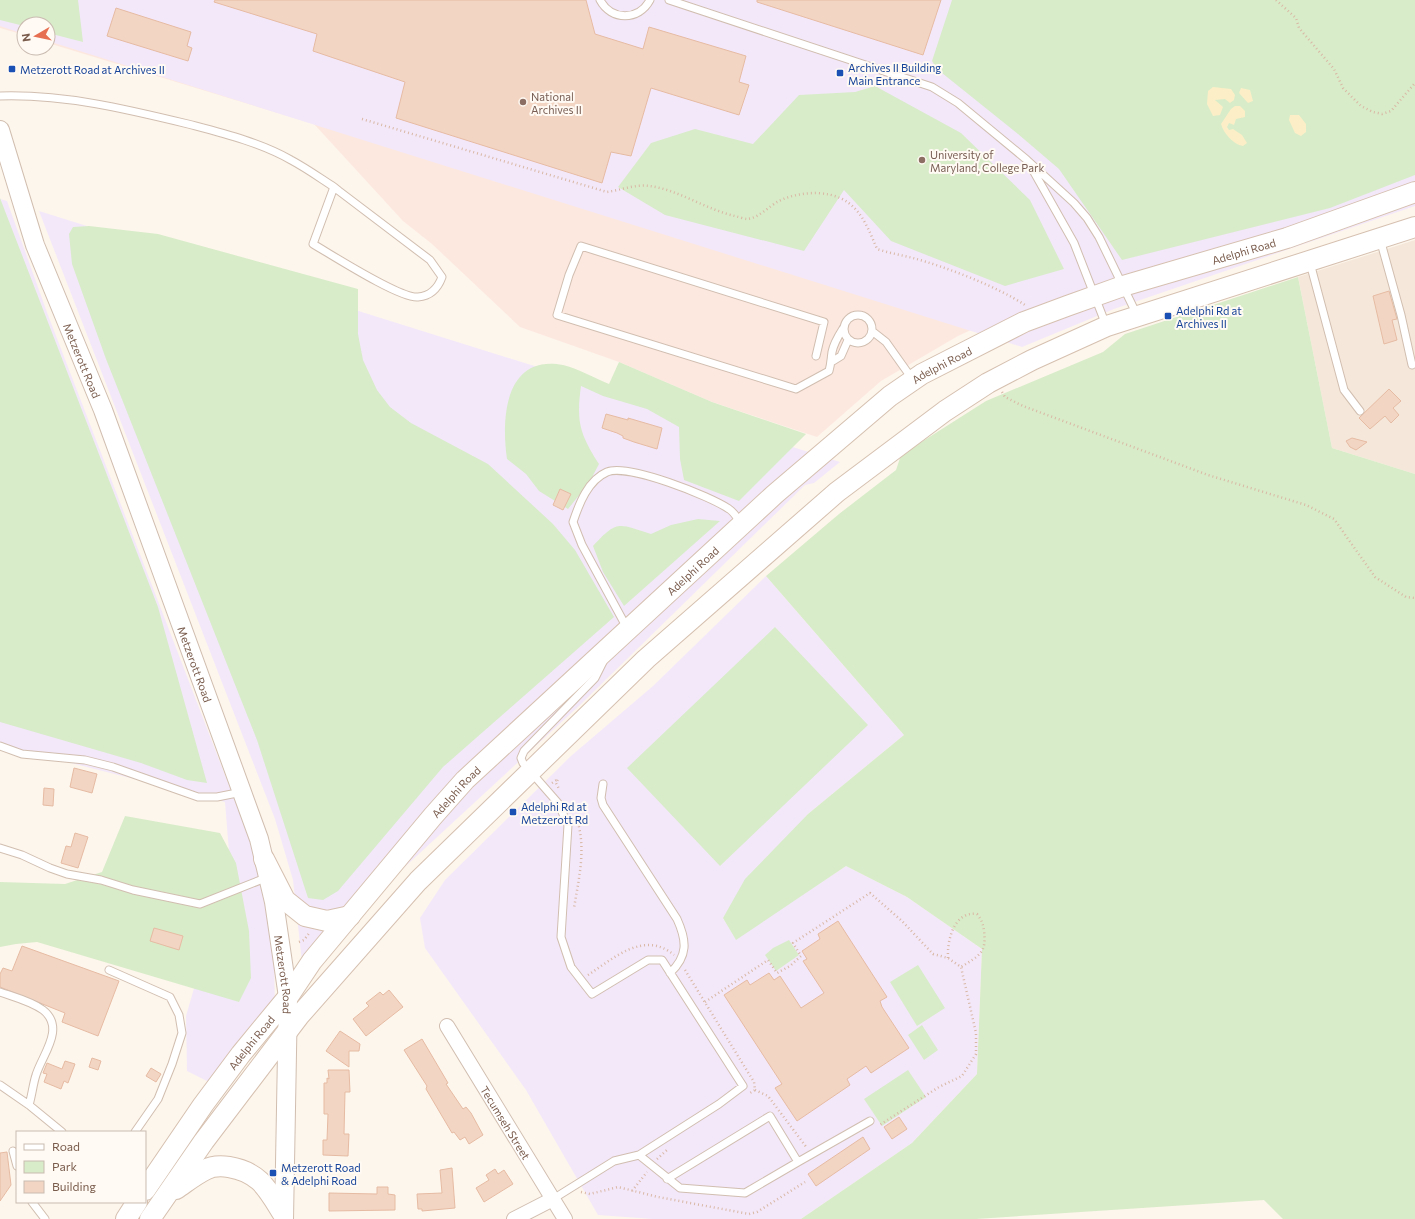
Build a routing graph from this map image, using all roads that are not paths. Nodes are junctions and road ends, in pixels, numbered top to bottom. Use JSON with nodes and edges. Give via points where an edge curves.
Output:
{"nodes":[{"id":1,"x":600,"y":0,"type":"edge"},
{"id":2,"x":650,"y":0,"type":"edge"},
{"id":3,"x":669,"y":0,"type":"edge"},
{"id":4,"x":0,"y":96,"type":"edge"},
{"id":5,"x":0,"y":130,"type":"edge"},
{"id":6,"x":1027,"y":160,"type":"junction"},
{"id":7,"x":334,"y":188,"type":"junction"},
{"id":8,"x":1415,"y":192,"type":"edge"},
{"id":9,"x":1415,"y":227,"type":"edge"},
{"id":10,"x":1380,"y":239,"type":"junction"},
{"id":11,"x":1310,"y":262,"type":"junction"},
{"id":12,"x":1123,"y":286,"type":"junction"},
{"id":13,"x":1096,"y":297,"type":"junction"},
{"id":14,"x":1138,"y":316,"type":"junction"},
{"id":15,"x":1106,"y":326,"type":"junction"},
{"id":16,"x":844,"y":327,"type":"junction"},
{"id":17,"x":872,"y":331,"type":"junction"},
{"id":18,"x":848,"y":340,"type":"junction"},
{"id":19,"x":816,"y":356,"type":"dead end"},
{"id":20,"x":833,"y":361,"type":"junction"},
{"id":21,"x":1412,"y":365,"type":"dead end"},
{"id":22,"x":914,"y":380,"type":"junction"},
{"id":23,"x":1360,"y":410,"type":"dead end"},
{"id":24,"x":742,"y":524,"type":"junction"},
{"id":25,"x":620,"y":635,"type":"junction"},
{"id":26,"x":0,"y":746,"type":"edge"},
{"id":27,"x":531,"y":771,"type":"junction"},
{"id":28,"x":603,"y":784,"type":"dead end"},
{"id":29,"x":242,"y":792,"type":"junction"},
{"id":30,"x":0,"y":848,"type":"edge"},
{"id":31,"x":266,"y":868,"type":"junction"},
{"id":32,"x":350,"y":916,"type":"junction"},
{"id":33,"x":109,"y":970,"type":"dead end"},
{"id":34,"x":670,"y":973,"type":"junction"},
{"id":35,"x":0,"y":992,"type":"edge"},
{"id":36,"x":288,"y":997,"type":"junction"},
{"id":37,"x":447,"y":1026,"type":"dead end"},
{"id":38,"x":288,"y":1030,"type":"junction"},
{"id":39,"x":0,"y":1085,"type":"edge"},
{"id":40,"x":29,"y":1105,"type":"junction"},
{"id":41,"x":870,"y":1121,"type":"road end"},
{"id":42,"x":61,"y":1131,"type":"edge"},
{"id":43,"x":136,"y":1131,"type":"edge"},
{"id":44,"x":13,"y":1151,"type":"dead end"},
{"id":45,"x":639,"y":1155,"type":"junction"},
{"id":46,"x":16,"y":1162,"type":"edge"},
{"id":47,"x":798,"y":1162,"type":"junction"},
{"id":48,"x":667,"y":1179,"type":"junction"},
{"id":49,"x":146,"y":1189,"type":"edge"},
{"id":50,"x":168,"y":1194,"type":"junction"},
{"id":51,"x":553,"y":1199,"type":"junction"},
{"id":52,"x":33,"y":1203,"type":"edge"},
{"id":53,"x":136,"y":1203,"type":"edge"},
{"id":54,"x":284,"y":1217,"type":"edge"},
{"id":55,"x":45,"y":1219,"type":"edge"},
{"id":56,"x":126,"y":1219,"type":"edge"},
{"id":57,"x":150,"y":1219,"type":"edge"},
{"id":58,"x":514,"y":1219,"type":"edge"},
{"id":59,"x":565,"y":1219,"type":"edge"}],
"edges":[{"from":1,"to":2,"type":"lane","via":[[610,12],[622,16],[635,15],[646,7]]},
{"from":3,"to":6,"type":"lane","via":[[932,87],[958,103]]},
{"from":4,"to":7,"type":"lane","via":[[28,95],[83,101],[227,134],[290,159]]},
{"from":5,"to":29,"type":"street","name":"Metzerott Road","via":[[35,245],[103,410]]},
{"from":6,"to":12,"type":"lane","via":[[1056,185],[1087,218]]},
{"from":6,"to":13,"type":"lane","via":[[1074,243]]},
{"from":7,"to":7,"type":"lane","via":[[313,244],[396,291],[416,298],[428,295],[438,287],[442,277],[430,260]]},
{"from":8,"to":12,"type":"main road","name":"Adelphi Road","via":[[1287,238]]},
{"from":9,"to":10,"type":"main road","name":"Adelphi Road"},
{"from":10,"to":11,"type":"main road","name":"Adelphi Road"},
{"from":10,"to":21,"type":"lane"},
{"from":11,"to":14,"type":"main road","name":"Adelphi Road"},
{"from":11,"to":23,"type":"lane","via":[[1344,390]]},
{"from":12,"to":13,"type":"main road","name":"Adelphi Road"},
{"from":12,"to":14,"type":"lane"},
{"from":13,"to":15,"type":"lane"},
{"from":13,"to":22,"type":"main road","name":"Adelphi Road","via":[[1042,316],[991,339]]},
{"from":14,"to":15,"type":"main road","name":"Adelphi Road"},
{"from":15,"to":27,"type":"main road","name":"Adelphi Road","via":[[993,380],[946,411],[837,492],[646,659]]},
{"from":16,"to":17,"type":"lane","via":[[849,318],[860,315],[869,321]]},
{"from":16,"to":18,"type":"lane"},
{"from":16,"to":20,"type":"lane","via":[[836,339]]},
{"from":17,"to":18,"type":"lane","via":[[868,340],[861,343]]},
{"from":17,"to":22,"type":"lane","via":[[886,342]]},
{"from":18,"to":20,"type":"lane","via":[[841,356]]},
{"from":19,"to":20,"type":"lane","via":[[824,322],[581,246],[557,315],[796,389],[829,371]]},
{"from":22,"to":24,"type":"main road","name":"Adelphi Road","via":[[890,396],[827,448]]},
{"from":24,"to":25,"type":"main road","name":"Adelphi Road"},
{"from":24,"to":25,"type":"lane","via":[[731,509],[720,503],[644,475],[624,470],[607,472],[594,482],[581,500],[573,522]]},
{"from":25,"to":27,"type":"lane","via":[[595,678],[524,751],[521,758]]},
{"from":25,"to":32,"type":"main road","name":"Adelphi Road","via":[[465,780]]},
{"from":26,"to":29,"type":"lane","via":[[22,754],[85,760],[113,767],[198,797],[218,797]]},
{"from":27,"to":34,"type":"lane","via":[[558,803],[568,825],[561,938],[571,967],[592,994],[648,960],[662,960]]},
{"from":27,"to":38,"type":"main road","name":"Adelphi Road","via":[[418,881],[322,987]]},
{"from":28,"to":34,"type":"lane","via":[[603,805],[683,932],[684,949],[680,963]]},
{"from":29,"to":31,"type":"street","name":"Metzerott Road","via":[[259,839]]},
{"from":30,"to":31,"type":"lane","via":[[67,874],[200,904]]},
{"from":31,"to":32,"type":"main road","via":[[285,900],[305,916],[327,921]]},
{"from":31,"to":36,"type":"street","name":"Metzerott Road","via":[[274,902]]},
{"from":32,"to":36,"type":"main road","name":"Adelphi Road","via":[[312,961]]},
{"from":33,"to":43,"type":"lane","via":[[170,998],[179,1015],[182,1033],[158,1099]]},
{"from":34,"to":45,"type":"lane","via":[[743,1086]]},
{"from":35,"to":40,"type":"lane","via":[[42,1010],[52,1022],[53,1036],[36,1074]]},
{"from":36,"to":38,"type":"street","name":"Metzerott Road"},
{"from":36,"to":49,"type":"main road","name":"Adelphi Road","via":[[227,1073]]},
{"from":37,"to":51,"type":"street","name":"Tecumseh Street"},
{"from":38,"to":50,"type":"main road","name":"Adelphi Road","via":[[204,1141]]},
{"from":38,"to":54,"type":"street","name":"Metzerott Road"},
{"from":39,"to":40,"type":"lane"},
{"from":40,"to":42,"type":"lane"},
{"from":41,"to":47,"type":"lane"},
{"from":44,"to":46,"type":"lane"},
{"from":45,"to":48,"type":"lane"},
{"from":45,"to":51,"type":"lane","via":[[614,1161]]},
{"from":47,"to":48,"type":"lane","via":[[745,1193],[680,1188]]},
{"from":47,"to":48,"type":"lane","via":[[770,1116]]},
{"from":50,"to":54,"type":"main road","via":[[206,1169],[222,1166],[241,1169],[258,1179]]},
{"from":50,"to":57,"type":"main road","name":"Adelphi Road"},
{"from":51,"to":58,"type":"street"},
{"from":51,"to":59,"type":"street","name":"Tecumseh Street"},
{"from":52,"to":55,"type":"lane"},
{"from":53,"to":56,"type":"main road"}]}
